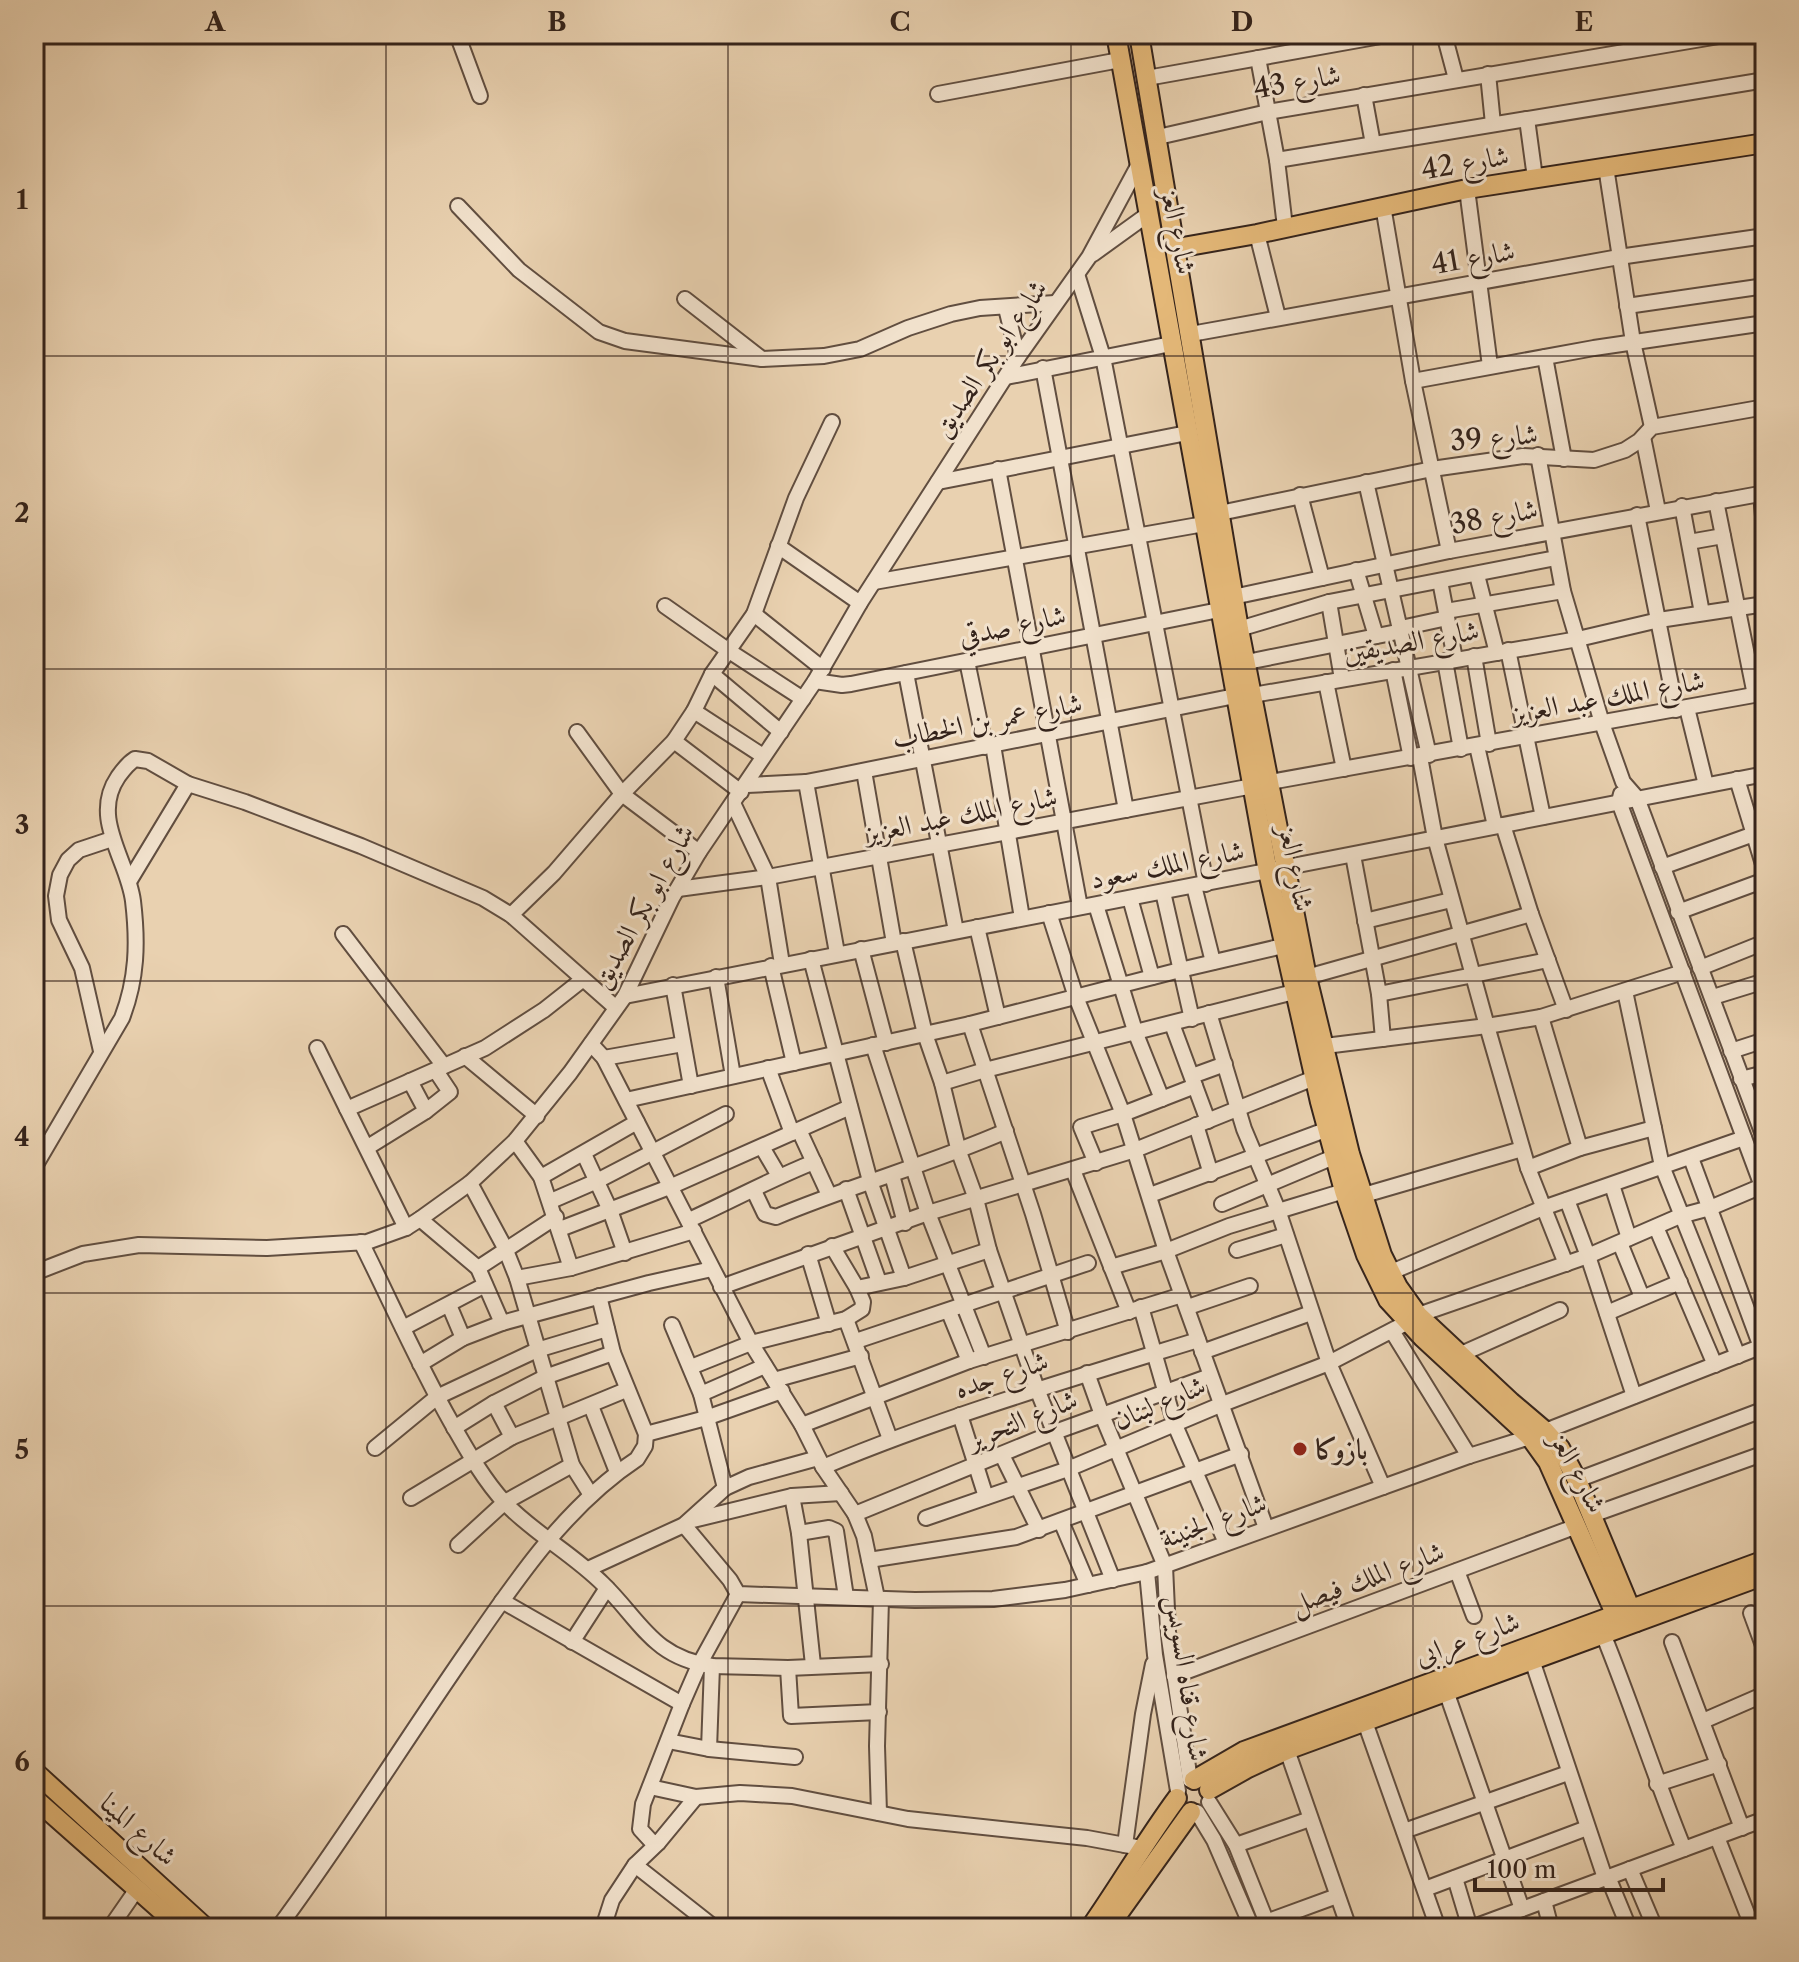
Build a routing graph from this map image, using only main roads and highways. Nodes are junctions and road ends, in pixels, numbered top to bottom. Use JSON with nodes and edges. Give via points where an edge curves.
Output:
{"nodes":[{"id":1,"x":1116,"y":34,"type":"edge"},
{"id":2,"x":1139,"y":34,"type":"edge"},
{"id":3,"x":1153,"y":109,"type":"junction"},
{"id":4,"x":1129,"y":114,"type":"junction"},
{"id":5,"x":1765,"y":143,"type":"edge"},
{"id":6,"x":1168,"y":194,"type":"junction"},
{"id":7,"x":1147,"y":215,"type":"junction"},
{"id":8,"x":1177,"y":248,"type":"junction"},
{"id":9,"x":1244,"y":695,"type":"junction"},
{"id":10,"x":1262,"y":784,"type":"junction"},
{"id":11,"x":1406,"y":1323,"type":"junction"},
{"id":12,"x":1537,"y":1434,"type":"junction"},
{"id":13,"x":1584,"y":1521,"type":"junction"},
{"id":14,"x":1765,"y":1560,"type":"edge"},
{"id":15,"x":1765,"y":1575,"type":"edge"},
{"id":16,"x":1621,"y":1621,"type":"junction"},
{"id":17,"x":34,"y":1771,"type":"edge"},
{"id":18,"x":1193,"y":1796,"type":"junction"},
{"id":19,"x":34,"y":1798,"type":"edge"},
{"id":20,"x":181,"y":1928,"type":"edge"},
{"id":21,"x":206,"y":1928,"type":"edge"},
{"id":22,"x":1090,"y":1928,"type":"edge"},
{"id":23,"x":1108,"y":1928,"type":"edge"}],
"edges":[{"from":1,"to":4,"type":"main road","name":"شارع العز"},
{"from":2,"to":3,"type":"main road","name":"شارع العز"},
{"from":3,"to":4,"type":"main road"},
{"from":3,"to":6,"type":"main road","name":"شارع العز"},
{"from":4,"to":7,"type":"main road","name":"شارع العز"},
{"from":5,"to":8,"type":"main road","name":"شارع 42","via":[[1467,189]]},
{"from":6,"to":7,"type":"main road"},
{"from":6,"to":8,"type":"main road","name":"شارع العز"},
{"from":7,"to":9,"type":"main road","name":"شارع العز","via":[[1219,610]]},
{"from":8,"to":9,"type":"main road","name":"شارع العز","via":[[1247,662]]},
{"from":9,"to":10,"type":"main road","name":"شارع العز"},
{"from":10,"to":11,"type":"main road","name":"شارع العز","via":[[1287,868],[1350,1154]]},
{"from":10,"to":11,"type":"main road","name":"شارع العز","via":[[1268,872],[1344,1191],[1377,1281]]},
{"from":11,"to":12,"type":"main road","name":"شارع العز"},
{"from":11,"to":12,"type":"main road","name":"شارع العز","via":[[1459,1355]]},
{"from":12,"to":13,"type":"main road","name":"شارع العز"},
{"from":12,"to":13,"type":"main road","name":"شارع العز","via":[[1563,1452],[1577,1480]]},
{"from":13,"to":16,"type":"main road","name":"شارع العز"},
{"from":14,"to":16,"type":"main road","name":"شارع عرابى"},
{"from":15,"to":16,"type":"main road","name":"شارع عرابى"},
{"from":16,"to":18,"type":"main road","name":"شارع عرابى","via":[[1532,1660],[1287,1750]]},
{"from":16,"to":18,"type":"main road","name":"شارع عرابى","via":[[1244,1751]]},
{"from":17,"to":21,"type":"main road","name":"شارع المينا"},
{"from":18,"to":22,"type":"main road","name":"شارع عرابى","via":[[1133,1846],[1121,1883]]},
{"from":18,"to":23,"type":"main road","name":"شارع عرابى"},
{"from":19,"to":20,"type":"main road","name":"شارع المينا"}]}
